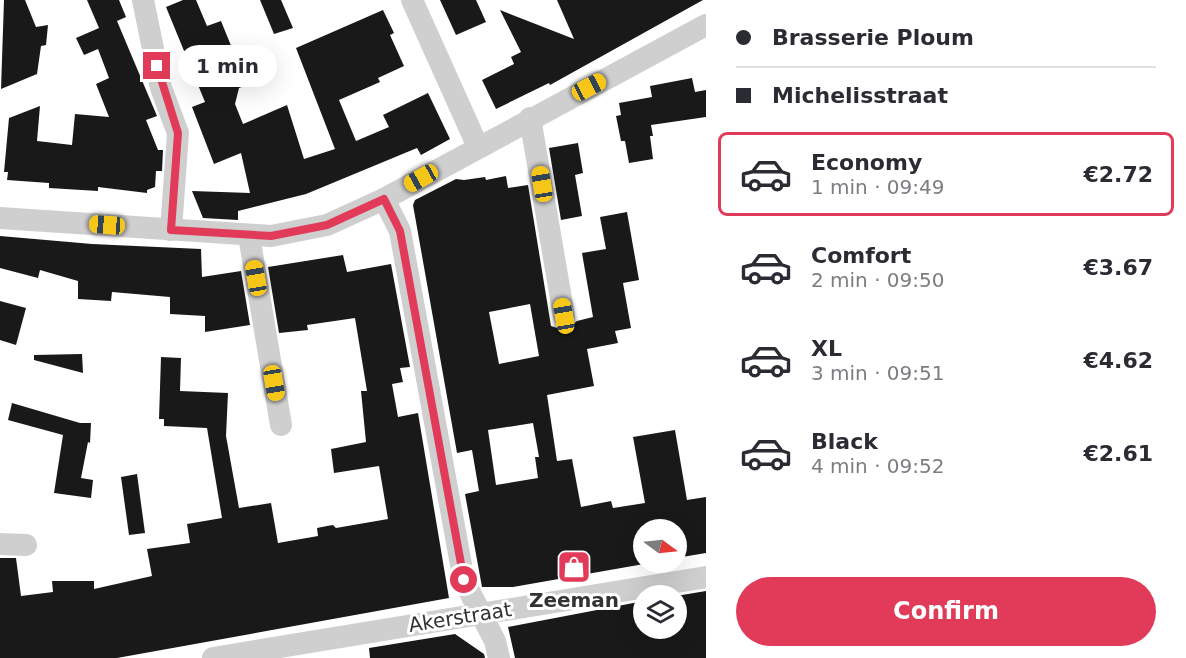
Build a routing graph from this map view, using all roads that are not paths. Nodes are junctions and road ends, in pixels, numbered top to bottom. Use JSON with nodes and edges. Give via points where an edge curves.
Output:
{"nodes":[{"id":1,"x":143,"y":0,"type":"edge"},
{"id":2,"x":412,"y":0,"type":"edge"},
{"id":3,"x":706,"y":25,"type":"edge"},
{"id":4,"x":531,"y":118,"type":"junction"},
{"id":5,"x":478,"y":147,"type":"junction"},
{"id":6,"x":384,"y":199,"type":"junction"},
{"id":7,"x":0,"y":218,"type":"edge"},
{"id":8,"x":171,"y":230,"type":"junction"},
{"id":9,"x":249,"y":236,"type":"junction"},
{"id":10,"x":564,"y":316,"type":"dead end"},
{"id":11,"x":281,"y":425,"type":"dead end"},
{"id":12,"x":0,"y":544,"type":"edge"},
{"id":13,"x":26,"y":545,"type":"dead end"},
{"id":14,"x":706,"y":577,"type":"edge"},
{"id":15,"x":480,"y":614,"type":"junction"},
{"id":16,"x":213,"y":658,"type":"edge"},
{"id":17,"x":499,"y":658,"type":"edge"}],
"edges":[{"from":1,"to":8,"type":"street","via":[[162,88],[178,133]]},
{"from":2,"to":5,"type":"street"},
{"from":3,"to":4,"type":"street"},
{"from":4,"to":5,"type":"street"},
{"from":4,"to":10,"type":"street"},
{"from":5,"to":6,"type":"street"},
{"from":6,"to":9,"type":"street","via":[[327,225],[271,236]]},
{"from":6,"to":15,"type":"street","via":[[400,231],[464,580]]},
{"from":7,"to":8,"type":"street"},
{"from":8,"to":9,"type":"street"},
{"from":9,"to":11,"type":"street"},
{"from":12,"to":13,"type":"street"},
{"from":14,"to":15,"type":"street","name":"Akerstraat"},
{"from":15,"to":16,"type":"street","name":"Akerstraat"},
{"from":15,"to":17,"type":"street","via":[[495,641]]}]}
